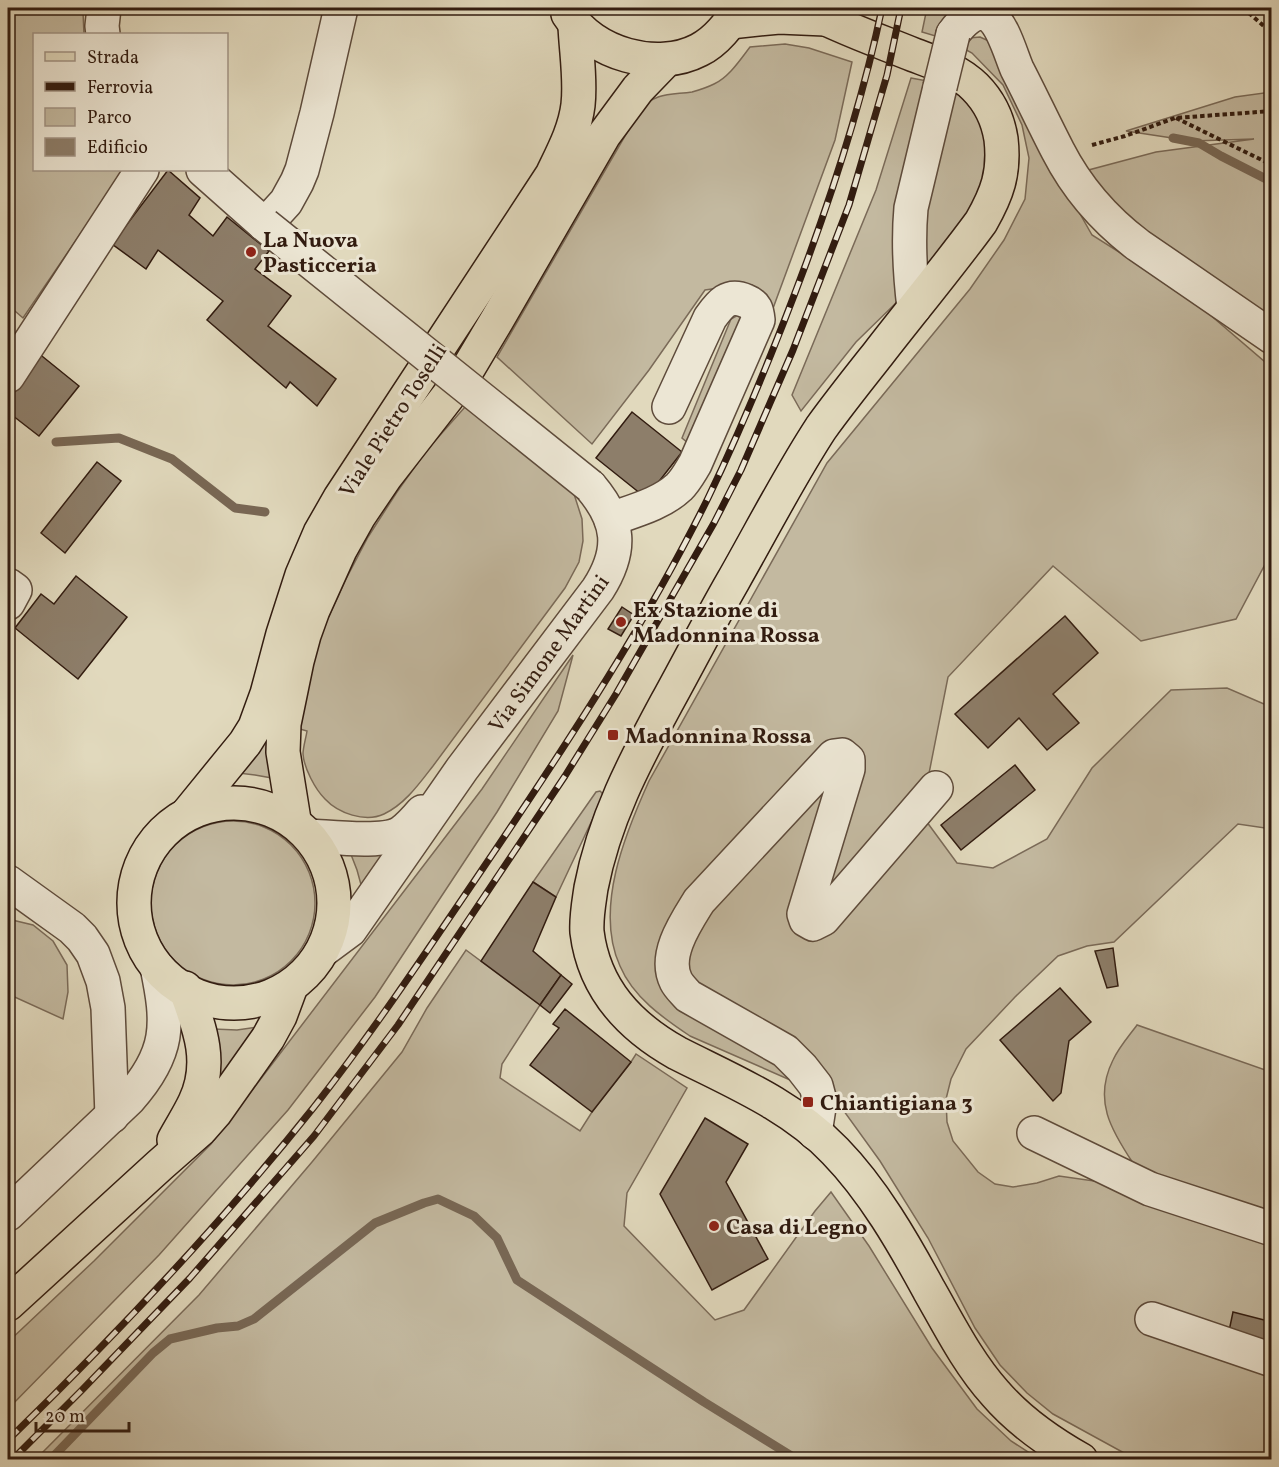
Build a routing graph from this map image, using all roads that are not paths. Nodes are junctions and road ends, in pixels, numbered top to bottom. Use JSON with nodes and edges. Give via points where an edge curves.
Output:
{"nodes":[{"id":1,"x":104,"y":8,"type":"edge"},
{"id":2,"x":341,"y":8,"type":"edge"},
{"id":3,"x":982,"y":11,"type":"edge"},
{"id":4,"x":815,"y":13,"type":"edge"},
{"id":5,"x":735,"y":15,"type":"edge"},
{"id":6,"x":570,"y":16,"type":"edge"},
{"id":7,"x":103,"y":33,"type":"edge"},
{"id":8,"x":666,"y":60,"type":"junction"},
{"id":9,"x":141,"y":171,"type":"edge"},
{"id":10,"x":204,"y":171,"type":"edge"},
{"id":11,"x":265,"y":225,"type":"junction"},
{"id":12,"x":914,"y":308,"type":"junction"},
{"id":13,"x":1272,"y":337,"type":"edge"},
{"id":14,"x":8,"y":376,"type":"edge"},
{"id":15,"x":669,"y":407,"type":"dead end"},
{"id":16,"x":611,"y":519,"type":"junction"},
{"id":17,"x":8,"y":585,"type":"edge"},
{"id":18,"x":8,"y":603,"type":"edge"},
{"id":19,"x":462,"y":769,"type":"junction"},
{"id":20,"x":936,"y":788,"type":"dead end"},
{"id":21,"x":188,"y":813,"type":"junction"},
{"id":22,"x":302,"y":829,"type":"junction"},
{"id":23,"x":8,"y":882,"type":"edge"},
{"id":24,"x":323,"y":950,"type":"junction"},
{"id":25,"x":157,"y":967,"type":"junction"},
{"id":26,"x":184,"y":988,"type":"junction"},
{"id":27,"x":290,"y":989,"type":"junction"},
{"id":28,"x":112,"y":1116,"type":"junction"},
{"id":29,"x":815,"y":1133,"type":"junction"},
{"id":30,"x":1034,"y":1133,"type":"dead end"},
{"id":31,"x":160,"y":1165,"type":"junction"},
{"id":32,"x":8,"y":1214,"type":"edge"},
{"id":33,"x":1272,"y":1229,"type":"edge"},
{"id":34,"x":8,"y":1304,"type":"edge"},
{"id":35,"x":1152,"y":1319,"type":"dead end"},
{"id":36,"x":1272,"y":1360,"type":"edge"},
{"id":37,"x":1081,"y":1460,"type":"edge"}],
"edges":[{"from":1,"to":7,"type":"street"},
{"from":2,"to":11,"type":"street","via":[[302,170],[286,202]]},
{"from":3,"to":12,"type":"street","bridge":true,"via":[[971,15],[952,34],[912,208],[910,280]]},
{"from":3,"to":13,"type":"street","via":[[998,26],[1059,154],[1096,207],[1121,231]]},
{"from":4,"to":5,"type":"main road","via":[[779,17]]},
{"from":4,"to":12,"type":"main road","via":[[956,73],[980,92],[998,126],[1002,160],[994,198],[981,222]]},
{"from":5,"to":8,"type":"main road","name":"Viale Pietro Toselli","via":[[700,50]]},
{"from":6,"to":8,"type":"main road","name":"Viale Pietro Toselli","via":[[590,38],[607,48],[621,54]]},
{"from":6,"to":21,"type":"main road","name":"Viale Pietro Toselli","via":[[579,90],[572,131],[561,157],[324,526],[302,575],[255,727]]},
{"from":8,"to":22,"type":"main road","name":"Viale Pietro Toselli","via":[[638,89],[604,135],[463,377],[359,516],[322,588],[304,635],[284,724],[283,752]]},
{"from":9,"to":14,"type":"street"},
{"from":10,"to":11,"type":"street","name":"Via Simone Martini"},
{"from":11,"to":16,"type":"street","name":"Via Simone Martini","bridge":true,"via":[[590,486]]},
{"from":12,"to":29,"type":"main road","via":[[822,428],[717,609],[618,798],[600,850],[588,909],[587,931],[595,964],[626,1016],[662,1045],[776,1103]]},
{"from":15,"to":16,"type":"street","via":[[717,308],[732,298],[753,304],[758,320],[687,477],[665,497]]},
{"from":16,"to":19,"type":"street","name":"Via Simone Martini","via":[[615,536],[606,577]]},
{"from":17,"to":18,"type":"street","via":[[15,590]]},
{"from":19,"to":22,"type":"street","name":"Via Simone Martini","via":[[401,833],[368,839]]},
{"from":19,"to":24,"type":"street","name":"Via Simone Martini","via":[[350,930]]},
{"from":20,"to":29,"type":"street","via":[[823,919],[813,924],[804,914],[848,769],[848,760],[842,755],[834,756],[699,901],[676,943],[673,970],[680,988],[785,1051],[816,1086],[820,1101]]},
{"from":21,"to":22,"type":"main road","name":"Viale Pietro Toselli","via":[[241,802],[273,810]]},
{"from":21,"to":25,"type":"main road","name":"Viale Pietro Toselli","via":[[168,825],[154,840],[134,887],[137,929]]},
{"from":22,"to":24,"type":"main road","name":"Viale Pietro Toselli","via":[[324,860],[333,894]]},
{"from":23,"to":28,"type":"street","via":[[72,928],[93,954],[108,1008]]},
{"from":24,"to":27,"type":"main road","name":"Viale Pietro Toselli"},
{"from":25,"to":26,"type":"main road","name":"Viale Pietro Toselli"},
{"from":25,"to":28,"type":"street","via":[[165,1020],[159,1055],[142,1085]]},
{"from":26,"to":27,"type":"main road","name":"Viale Pietro Toselli","via":[[206,998],[237,1003],[260,1001]]},
{"from":26,"to":31,"type":"main road","name":"Viale Pietro Toselli","via":[[203,1042],[202,1078],[196,1101]]},
{"from":27,"to":31,"type":"main road","name":"Viale Pietro Toselli","via":[[274,1028],[223,1103],[201,1129]]},
{"from":28,"to":32,"type":"street"},
{"from":29,"to":37,"type":"main road","via":[[854,1172],[881,1210],[986,1383],[1024,1421]]},
{"from":30,"to":33,"type":"street","via":[[1150,1189]]},
{"from":31,"to":34,"type":"main road","name":"Viale Pietro Toselli"},
{"from":35,"to":36,"type":"street"}]}
